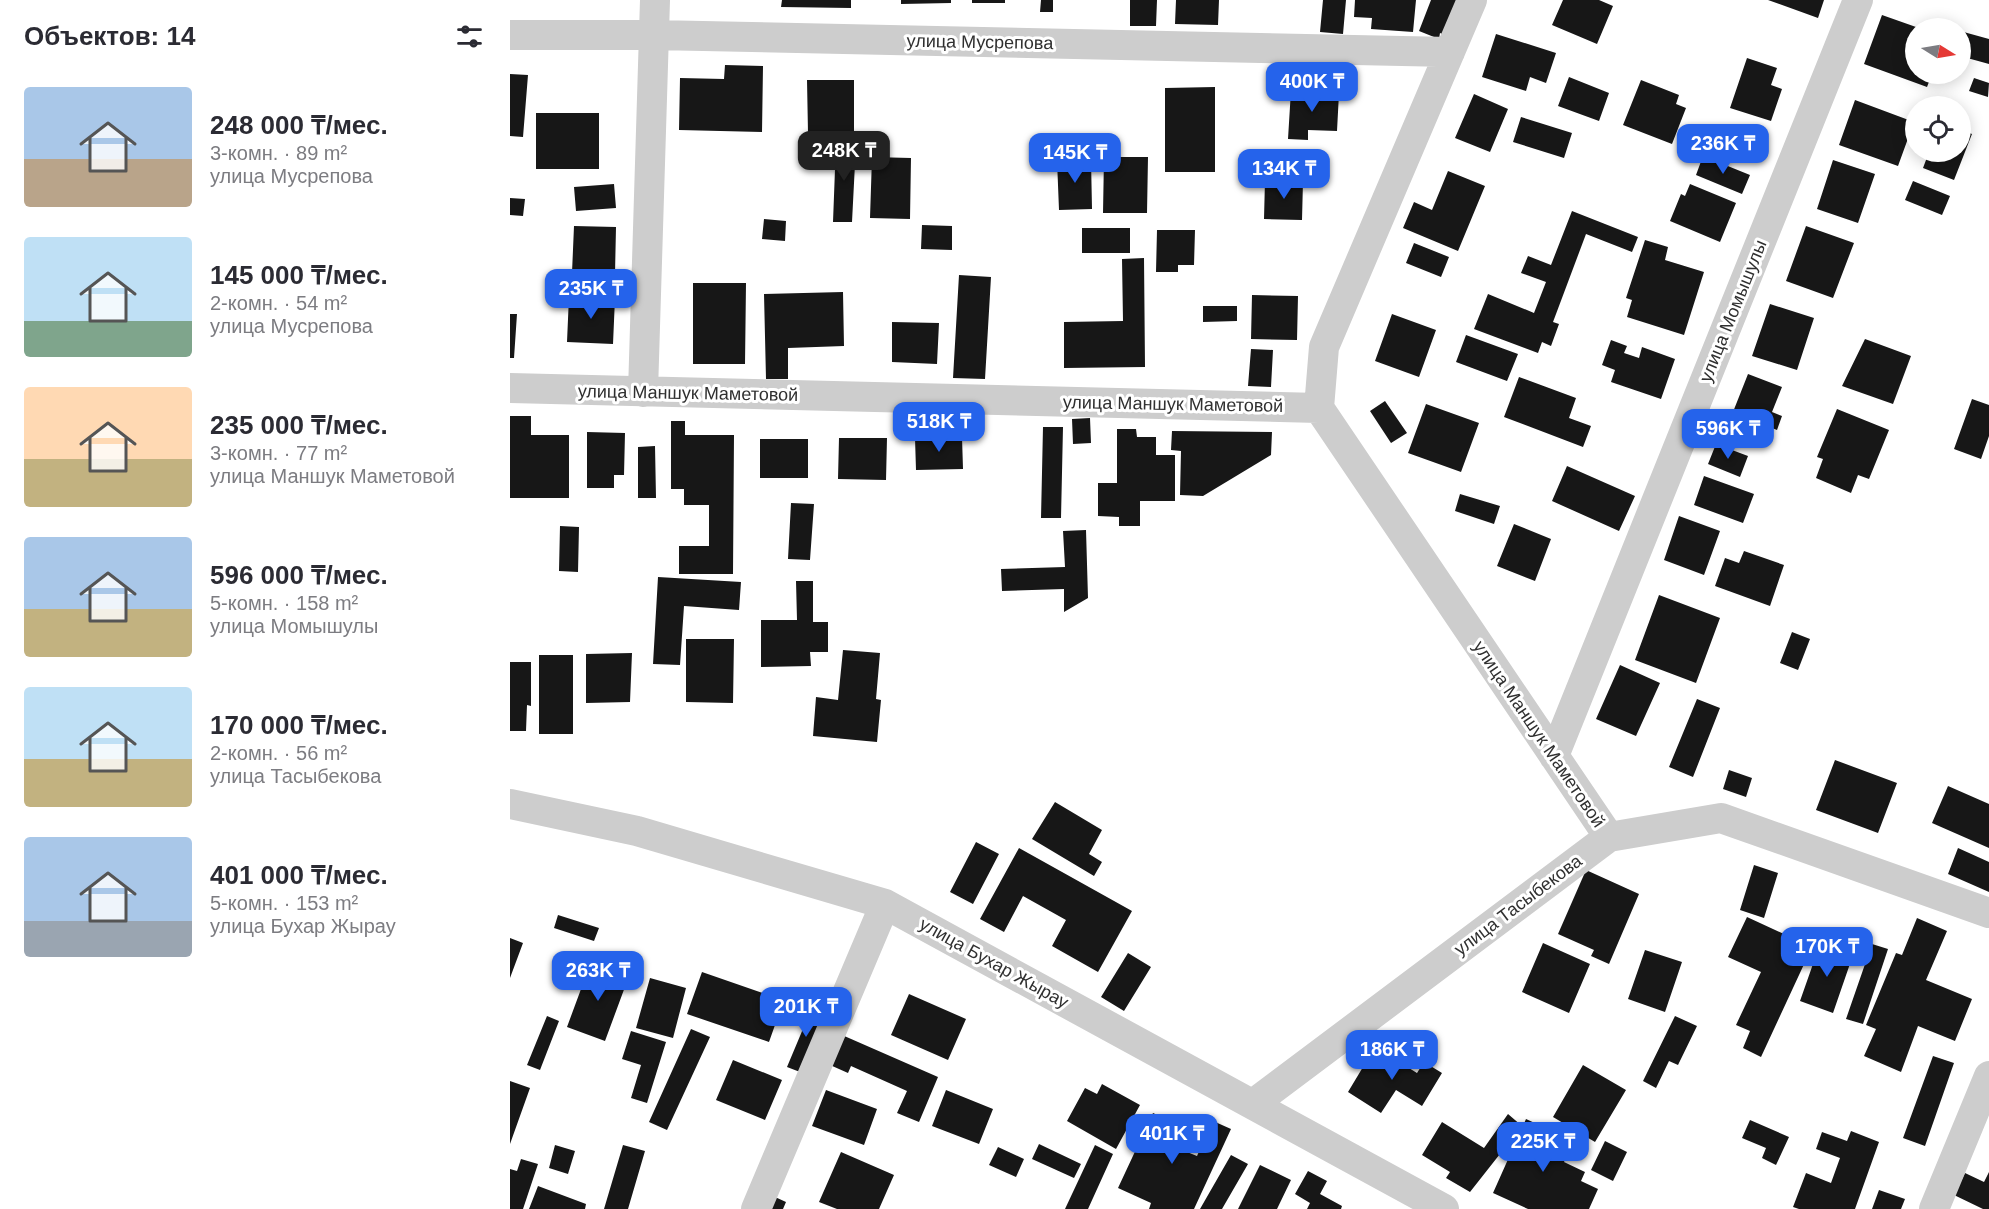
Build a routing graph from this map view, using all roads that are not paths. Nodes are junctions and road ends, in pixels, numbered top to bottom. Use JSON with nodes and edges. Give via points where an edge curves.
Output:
{"nodes":[{"id":1,"x":655,"y":0,"type":"edge"},
{"id":2,"x":1472,"y":0,"type":"edge"},
{"id":3,"x":1858,"y":0,"type":"edge"},
{"id":4,"x":510,"y":34,"type":"edge"},
{"id":5,"x":654,"y":35,"type":"junction"},
{"id":6,"x":1450,"y":52,"type":"junction"},
{"id":7,"x":510,"y":388,"type":"edge"},
{"id":8,"x":643,"y":392,"type":"junction"},
{"id":9,"x":1319,"y":408,"type":"junction"},
{"id":10,"x":1554,"y":756,"type":"junction"},
{"id":11,"x":510,"y":804,"type":"edge"},
{"id":12,"x":1608,"y":837,"type":"junction"},
{"id":13,"x":885,"y":904,"type":"junction"},
{"id":14,"x":1989,"y":914,"type":"edge"},
{"id":15,"x":1989,"y":1076,"type":"edge"},
{"id":16,"x":1253,"y":1104,"type":"junction"},
{"id":17,"x":756,"y":1209,"type":"edge"},
{"id":18,"x":1444,"y":1209,"type":"edge"},
{"id":19,"x":1934,"y":1209,"type":"edge"}],
"edges":[{"from":1,"to":5,"type":"street"},
{"from":2,"to":6,"type":"street"},
{"from":3,"to":10,"type":"street","name":"улица Момышулы"},
{"from":4,"to":5,"type":"street","name":"улица Мусрепова"},
{"from":5,"to":6,"type":"street","name":"улица Мусрепова"},
{"from":5,"to":8,"type":"street"},
{"from":6,"to":9,"type":"street","via":[[1324,347]]},
{"from":7,"to":8,"type":"street","name":"улица Маншук Маметовой"},
{"from":8,"to":9,"type":"street","name":"улица Маншук Маметовой"},
{"from":9,"to":10,"type":"street","name":"улица Маншук Маметовой"},
{"from":10,"to":12,"type":"street","name":"улица Маншук Маметовой"},
{"from":11,"to":13,"type":"street","name":"улица Бухар Жырау","via":[[637,831]]},
{"from":12,"to":14,"type":"street","name":"улица Тасыбекова","via":[[1721,818]]},
{"from":12,"to":16,"type":"street","name":"улица Тасыбекова"},
{"from":13,"to":16,"type":"street","name":"улица Бухар Жырау"},
{"from":13,"to":17,"type":"street"},
{"from":15,"to":19,"type":"street"},
{"from":16,"to":18,"type":"street","name":"улица Бухар Жырау"}]}
